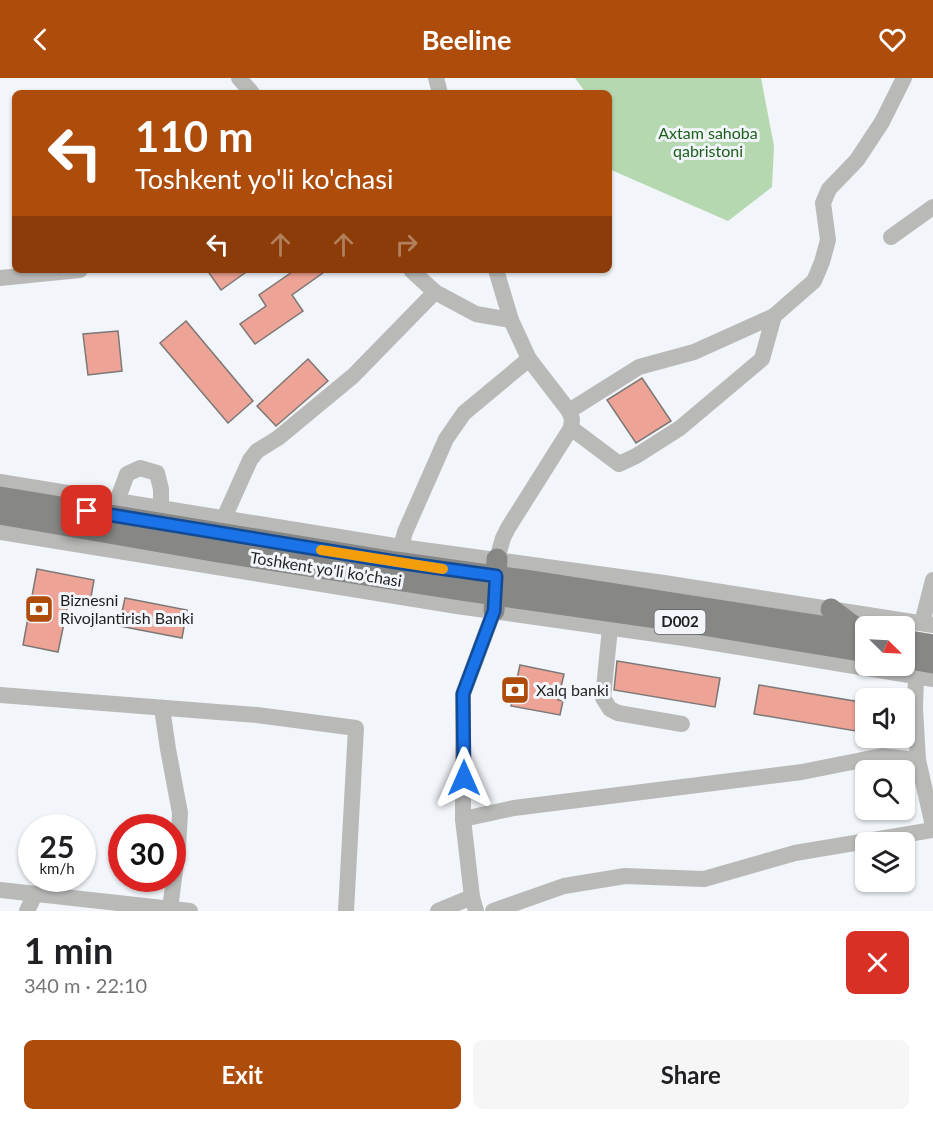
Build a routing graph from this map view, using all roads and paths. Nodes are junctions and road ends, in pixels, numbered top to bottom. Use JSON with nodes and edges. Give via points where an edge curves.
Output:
{"nodes":[{"id":1,"x":239,"y":78,"type":"edge"},
{"id":2,"x":904,"y":78,"type":"edge"},
{"id":3,"x":249,"y":90,"type":"edge"},
{"id":4,"x":933,"y":207,"type":"edge"},
{"id":5,"x":891,"y":237,"type":"dead end"},
{"id":6,"x":50,"y":273,"type":"edge"},
{"id":7,"x":414,"y":273,"type":"edge"},
{"id":8,"x":497,"y":273,"type":"edge"},
{"id":9,"x":0,"y":278,"type":"edge"},
{"id":10,"x":435,"y":292,"type":"junction"},
{"id":11,"x":774,"y":316,"type":"junction"},
{"id":12,"x":511,"y":320,"type":"junction"},
{"id":13,"x":530,"y":358,"type":"junction"},
{"id":14,"x":569,"y":411,"type":"junction"},
{"id":15,"x":571,"y":428,"type":"junction"},
{"id":16,"x":0,"y":482,"type":"edge"},
{"id":17,"x":0,"y":497,"type":"edge"},
{"id":18,"x":117,"y":501,"type":"junction"},
{"id":19,"x":161,"y":508,"type":"junction"},
{"id":20,"x":0,"y":514,"type":"edge"},
{"id":21,"x":224,"y":518,"type":"junction"},
{"id":22,"x":0,"y":532,"type":"edge"},
{"id":23,"x":400,"y":547,"type":"junction"},
{"id":24,"x":217,"y":559,"type":"junction"},
{"id":25,"x":933,"y":580,"type":"edge"},
{"id":26,"x":495,"y":585,"type":"junction"},
{"id":27,"x":831,"y":609,"type":"junction"},
{"id":28,"x":928,"y":624,"type":"edge"},
{"id":29,"x":610,"y":628,"type":"junction"},
{"id":30,"x":855,"y":636,"type":"edge"},
{"id":31,"x":915,"y":642,"type":"edge"},
{"id":32,"x":855,"y":645,"type":"edge"},
{"id":33,"x":933,"y":645,"type":"edge"},
{"id":34,"x":855,"y":646,"type":"edge"},
{"id":35,"x":855,"y":647,"type":"edge"},
{"id":36,"x":915,"y":660,"type":"edge"},
{"id":37,"x":933,"y":663,"type":"edge"},
{"id":38,"x":925,"y":678,"type":"edge"},
{"id":39,"x":0,"y":695,"type":"edge"},
{"id":40,"x":162,"y":708,"type":"junction"},
{"id":41,"x":682,"y":724,"type":"dead end"},
{"id":42,"x":918,"y":760,"type":"junction"},
{"id":43,"x":464,"y":819,"type":"junction"},
{"id":44,"x":933,"y":828,"type":"edge"},
{"id":45,"x":0,"y":890,"type":"edge"},
{"id":46,"x":35,"y":894,"type":"junction"},
{"id":47,"x":474,"y":904,"type":"edge"},
{"id":48,"x":158,"y":909,"type":"edge"},
{"id":49,"x":27,"y":911,"type":"edge"},
{"id":50,"x":190,"y":911,"type":"edge"},
{"id":51,"x":346,"y":911,"type":"edge"},
{"id":52,"x":438,"y":911,"type":"edge"},
{"id":53,"x":493,"y":911,"type":"edge"}],
"edges":[{"from":1,"to":3,"type":"street"},
{"from":2,"to":11,"type":"street","via":[[857,160],[829,189],[823,203],[828,240],[814,281]]},
{"from":4,"to":5,"type":"street"},
{"from":6,"to":9,"type":"street"},
{"from":7,"to":10,"type":"street"},
{"from":8,"to":12,"type":"street"},
{"from":10,"to":12,"type":"street","via":[[476,314]]},
{"from":10,"to":21,"type":"street","via":[[353,376],[257,451]]},
{"from":11,"to":14,"type":"street","via":[[694,352],[639,367]]},
{"from":11,"to":15,"type":"street","via":[[762,359],[680,428],[636,456],[619,464]]},
{"from":12,"to":13,"type":"street"},
{"from":13,"to":14,"type":"street"},
{"from":13,"to":23,"type":"street","via":[[464,413],[446,439]]},
{"from":14,"to":15,"type":"street"},
{"from":15,"to":26,"type":"street","via":[[503,538]]},
{"from":16,"to":18,"type":"street"},
{"from":17,"to":26,"type":"main road","name":"Toshkent yo'li ko'chasi","number":"D002","via":[[396,562]]},
{"from":18,"to":19,"type":"street"},
{"from":18,"to":19,"type":"street","via":[[127,474],[140,468],[157,473]]},
{"from":19,"to":21,"type":"street"},
{"from":20,"to":24,"type":"main road","name":"Toshkent yo'li ko'chasi","number":"D002"},
{"from":21,"to":23,"type":"street"},
{"from":22,"to":24,"type":"street"},
{"from":23,"to":26,"type":"street"},
{"from":24,"to":26,"type":"main road","name":"Toshkent yo'li ko'chasi","number":"D002"},
{"from":25,"to":28,"type":"street"},
{"from":26,"to":27,"type":"street","via":[[664,583]]},
{"from":26,"to":29,"type":"street"},
{"from":26,"to":32,"type":"main road","name":"Toshkent yo'li ko'chasi","number":"D002"},
{"from":26,"to":35,"type":"main road","name":"Toshkent yo'li ko'chasi","number":"D002","via":[[678,621],[838,648]]},
{"from":26,"to":43,"type":"street","via":[[463,694]]},
{"from":27,"to":28,"type":"street"},
{"from":27,"to":30,"type":"main road"},
{"from":29,"to":34,"type":"street","via":[[684,638]]},
{"from":29,"to":41,"type":"street","via":[[603,698],[610,709]]},
{"from":31,"to":33,"type":"main road"},
{"from":36,"to":37,"type":"main road"},
{"from":38,"to":42,"type":"street","via":[[915,708]]},
{"from":39,"to":40,"type":"street"},
{"from":40,"to":48,"type":"street","via":[[180,813],[178,847]]},
{"from":40,"to":51,"type":"street","via":[[356,728]]},
{"from":42,"to":43,"type":"street","via":[[882,756],[802,772],[514,808]]},
{"from":42,"to":44,"type":"street"},
{"from":43,"to":47,"type":"street"},
{"from":44,"to":53,"type":"street","via":[[795,853],[704,879],[625,876],[564,886]]},
{"from":45,"to":46,"type":"street"},
{"from":46,"to":48,"type":"street"},
{"from":46,"to":49,"type":"street"},
{"from":47,"to":52,"type":"street"},
{"from":48,"to":50,"type":"street"}]}
